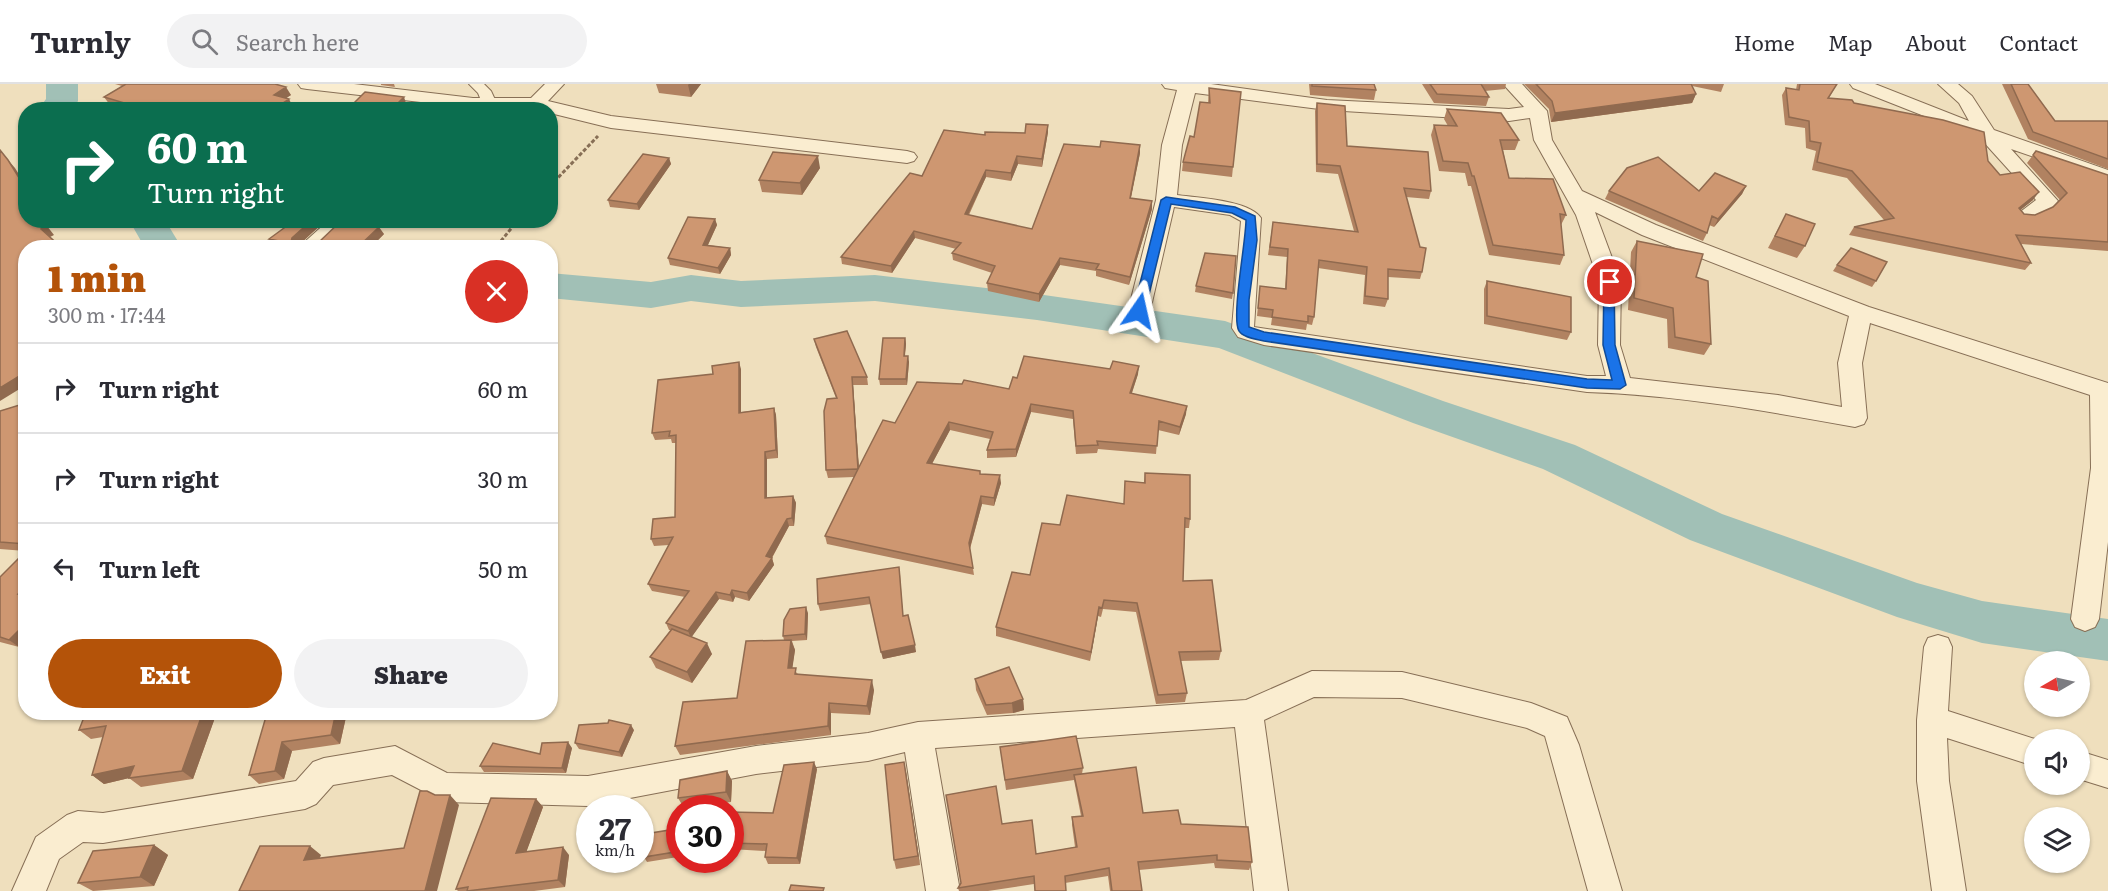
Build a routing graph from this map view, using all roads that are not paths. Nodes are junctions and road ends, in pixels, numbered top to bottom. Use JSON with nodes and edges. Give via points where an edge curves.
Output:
{"nodes":[{"id":1,"x":306,"y":84,"type":"edge"},
{"id":2,"x":476,"y":84,"type":"edge"},
{"id":3,"x":555,"y":84,"type":"edge"},
{"id":4,"x":1512,"y":84,"type":"edge"},
{"id":5,"x":1859,"y":84,"type":"edge"},
{"id":6,"x":1947,"y":84,"type":"edge"},
{"id":7,"x":1183,"y":85,"type":"edge"},
{"id":8,"x":439,"y":102,"type":"edge"},
{"id":9,"x":489,"y":102,"type":"edge"},
{"id":10,"x":538,"y":102,"type":"edge"},
{"id":11,"x":558,"y":109,"type":"edge"},
{"id":12,"x":1538,"y":111,"type":"junction"},
{"id":13,"x":1987,"y":134,"type":"junction"},
{"id":14,"x":907,"y":157,"type":"dead end"},
{"id":15,"x":2108,"y":177,"type":"edge"},
{"id":16,"x":1574,"y":195,"type":"junction"},
{"id":17,"x":1166,"y":200,"type":"junction"},
{"id":18,"x":2025,"y":216,"type":"edge"},
{"id":19,"x":332,"y":228,"type":"edge"},
{"id":20,"x":318,"y":240,"type":"edge"},
{"id":21,"x":1139,"y":311,"type":"dead end"},
{"id":22,"x":1861,"y":312,"type":"junction"},
{"id":23,"x":1620,"y":385,"type":"junction"},
{"id":24,"x":2105,"y":391,"type":"edge"},
{"id":25,"x":2085,"y":619,"type":"dead end"},
{"id":26,"x":1938,"y":647,"type":"dead end"},
{"id":27,"x":1248,"y":713,"type":"junction"},
{"id":28,"x":1932,"y":720,"type":"junction"},
{"id":29,"x":918,"y":736,"type":"junction"},
{"id":30,"x":2024,"y":749,"type":"edge"},
{"id":31,"x":2090,"y":768,"type":"edge"},
{"id":32,"x":2108,"y":774,"type":"edge"},
{"id":33,"x":29,"y":891,"type":"edge"},
{"id":34,"x":943,"y":891,"type":"edge"},
{"id":35,"x":1272,"y":891,"type":"edge"},
{"id":36,"x":1605,"y":891,"type":"edge"},
{"id":37,"x":1949,"y":891,"type":"edge"}],
"edges":[{"from":1,"to":8,"type":"street"},
{"from":2,"to":9,"type":"street"},
{"from":3,"to":10,"type":"street"},
{"from":4,"to":12,"type":"street"},
{"from":5,"to":13,"type":"street"},
{"from":6,"to":13,"type":"street","via":[[1966,100]]},
{"from":7,"to":12,"type":"street","via":[[1327,105],[1509,115]]},
{"from":7,"to":17,"type":"street"},
{"from":11,"to":14,"type":"street","via":[[611,122]]},
{"from":12,"to":16,"type":"street","via":[[1543,140]]},
{"from":13,"to":15,"type":"street"},
{"from":13,"to":18,"type":"street","via":[[2048,201]]},
{"from":16,"to":22,"type":"street","via":[[1649,230]]},
{"from":16,"to":23,"type":"street","via":[[1586,215],[1610,282],[1609,345]]},
{"from":17,"to":21,"type":"street"},
{"from":17,"to":23,"type":"street","via":[[1235,210],[1251,218],[1243,300],[1246,332],[1587,384]]},
{"from":19,"to":20,"type":"street"},
{"from":22,"to":23,"type":"street","via":[[1850,363],[1856,418],[1778,404]]},
{"from":22,"to":24,"type":"street"},
{"from":24,"to":25,"type":"street","via":[[2104,468]]},
{"from":26,"to":28,"type":"street"},
{"from":27,"to":29,"type":"street"},
{"from":27,"to":35,"type":"street"},
{"from":27,"to":36,"type":"street","via":[[1312,684],[1402,685],[1531,716],[1556,727]]},
{"from":28,"to":30,"type":"street"},
{"from":28,"to":37,"type":"street","via":[[1933,781]]},
{"from":29,"to":33,"type":"street","via":[[588,791],[444,787],[395,760],[324,772],[305,794],[103,828],[78,826],[47,848]]},
{"from":29,"to":34,"type":"street"},
{"from":31,"to":32,"type":"street"}]}
